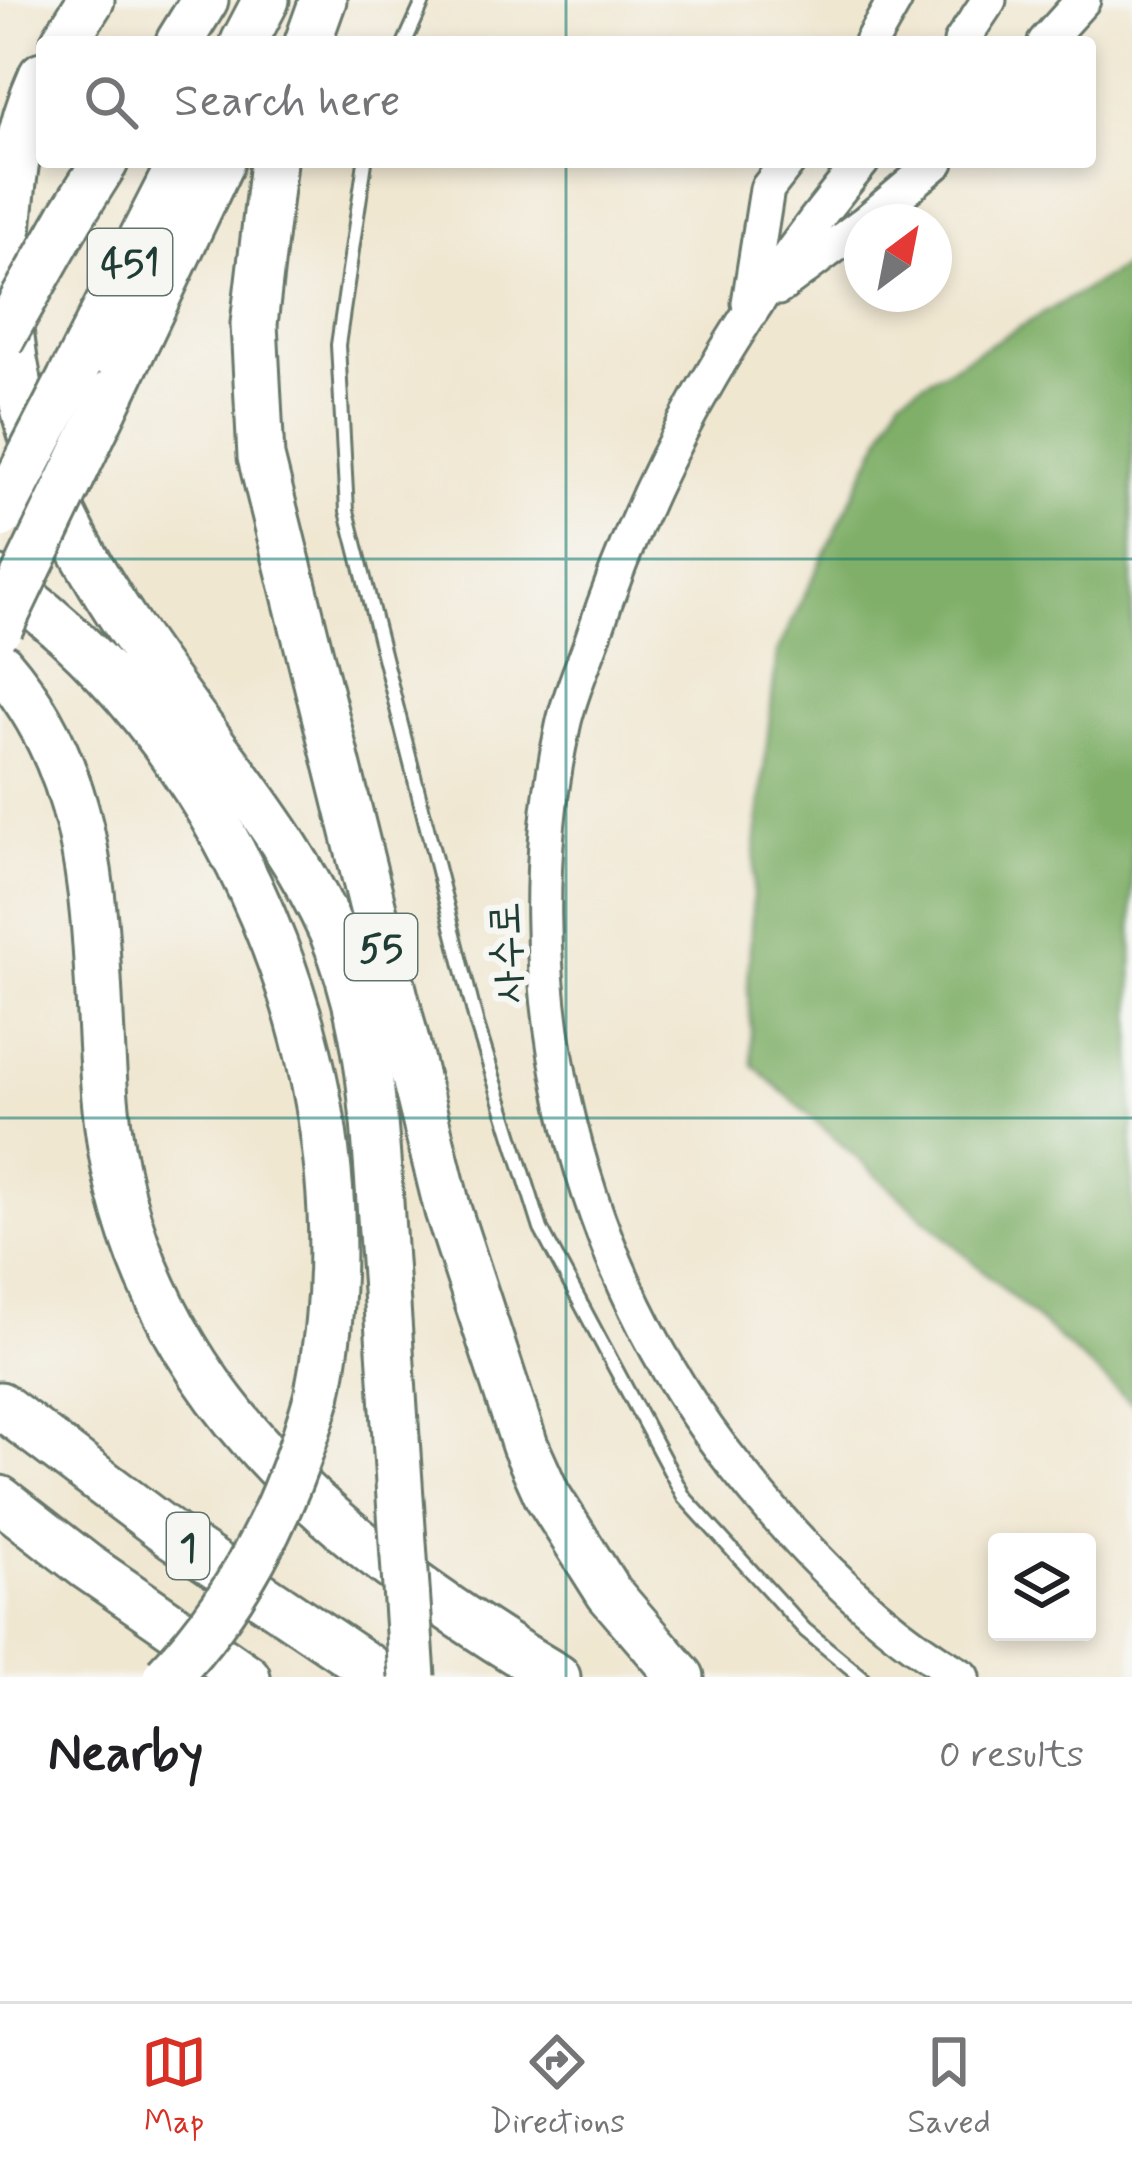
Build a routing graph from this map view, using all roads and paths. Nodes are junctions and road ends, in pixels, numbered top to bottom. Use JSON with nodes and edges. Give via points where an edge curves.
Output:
{"nodes":[{"id":1,"x":205,"y":0,"type":"edge"},
{"id":2,"x":266,"y":0,"type":"edge"},
{"id":3,"x":295,"y":0,"type":"edge"},
{"id":4,"x":323,"y":0,"type":"edge"},
{"id":5,"x":424,"y":0,"type":"edge"},
{"id":6,"x":895,"y":0,"type":"edge"},
{"id":7,"x":989,"y":0,"type":"edge"},
{"id":8,"x":1083,"y":0,"type":"edge"},
{"id":9,"x":183,"y":36,"type":"edge"},
{"id":10,"x":247,"y":36,"type":"edge"},
{"id":11,"x":279,"y":36,"type":"edge"},
{"id":12,"x":310,"y":36,"type":"edge"},
{"id":13,"x":408,"y":36,"type":"edge"},
{"id":14,"x":874,"y":36,"type":"edge"},
{"id":15,"x":965,"y":36,"type":"edge"},
{"id":16,"x":1050,"y":36,"type":"edge"},
{"id":17,"x":36,"y":83,"type":"edge"},
{"id":18,"x":36,"y":90,"type":"edge"},
{"id":19,"x":0,"y":135,"type":"edge"},
{"id":20,"x":101,"y":168,"type":"edge"},
{"id":21,"x":179,"y":168,"type":"edge"},
{"id":22,"x":218,"y":168,"type":"edge"},
{"id":23,"x":272,"y":168,"type":"edge"},
{"id":24,"x":364,"y":168,"type":"edge"},
{"id":25,"x":784,"y":168,"type":"edge"},
{"id":26,"x":857,"y":168,"type":"edge"},
{"id":27,"x":930,"y":168,"type":"edge"},
{"id":28,"x":888,"y":204,"type":"edge"},
{"id":29,"x":844,"y":239,"type":"edge"},
{"id":30,"x":747,"y":310,"type":"junction"},
{"id":31,"x":0,"y":341,"type":"edge"},
{"id":32,"x":0,"y":515,"type":"edge"},
{"id":33,"x":0,"y":580,"type":"edge"},
{"id":34,"x":0,"y":627,"type":"edge"},
{"id":35,"x":0,"y":665,"type":"edge"},
{"id":36,"x":0,"y":1405,"type":"edge"},
{"id":37,"x":0,"y":1499,"type":"edge"},
{"id":38,"x":166,"y":1677,"type":"edge"},
{"id":39,"x":247,"y":1677,"type":"edge"},
{"id":40,"x":383,"y":1677,"type":"edge"},
{"id":41,"x":412,"y":1677,"type":"edge"},
{"id":42,"x":557,"y":1677,"type":"edge"},
{"id":43,"x":681,"y":1677,"type":"edge"},
{"id":44,"x":862,"y":1677,"type":"edge"},
{"id":45,"x":964,"y":1677,"type":"edge"}],
"edges":[{"from":1,"to":9,"type":"highway"},
{"from":2,"to":10,"type":"highway"},
{"from":3,"to":11,"type":"highway"},
{"from":4,"to":12,"type":"highway"},
{"from":5,"to":13,"type":"lane"},
{"from":6,"to":14,"type":"main road"},
{"from":7,"to":15,"type":"main road"},
{"from":8,"to":16,"type":"main road"},
{"from":17,"to":19,"type":"highway"},
{"from":18,"to":41,"type":"highway","number":"55","bridge":true,"via":[[16,142],[5,305],[34,468],[73,546],[288,850],[348,975],[377,1128]]},
{"from":20,"to":31,"type":"highway","number":"451","bridge":true},
{"from":21,"to":32,"type":"highway","number":"451","bridge":true},
{"from":22,"to":34,"type":"highway","bridge":true},
{"from":23,"to":43,"type":"highway","number":"55","via":[[254,324],[261,457],[448,1211],[547,1495],[609,1593]]},
{"from":24,"to":44,"type":"lane","via":[[338,345],[347,511],[477,1025],[542,1229],[684,1496],[806,1630]]},
{"from":25,"to":30,"type":"main road","via":[[767,190]]},
{"from":26,"to":30,"type":"main road","name":"사수로"},
{"from":27,"to":28,"type":"main road"},
{"from":29,"to":30,"type":"main road"},
{"from":30,"to":45,"type":"main road","name":"사수로","via":[[620,555],[563,725],[547,844],[547,970],[560,1079],[589,1202],[680,1392],[819,1562]]},
{"from":33,"to":38,"type":"highway","bridge":true,"via":[[77,643],[159,741],[226,844],[300,1024],[329,1170],[332,1295],[317,1398],[296,1469],[230,1597]]},
{"from":35,"to":42,"type":"highway","via":[[42,724],[81,818],[97,912],[112,1143],[141,1249],[184,1344],[247,1437],[316,1510]]},
{"from":36,"to":40,"type":"highway","number":"1","via":[[172,1536]]},
{"from":37,"to":39,"type":"highway","number":"1"}]}
